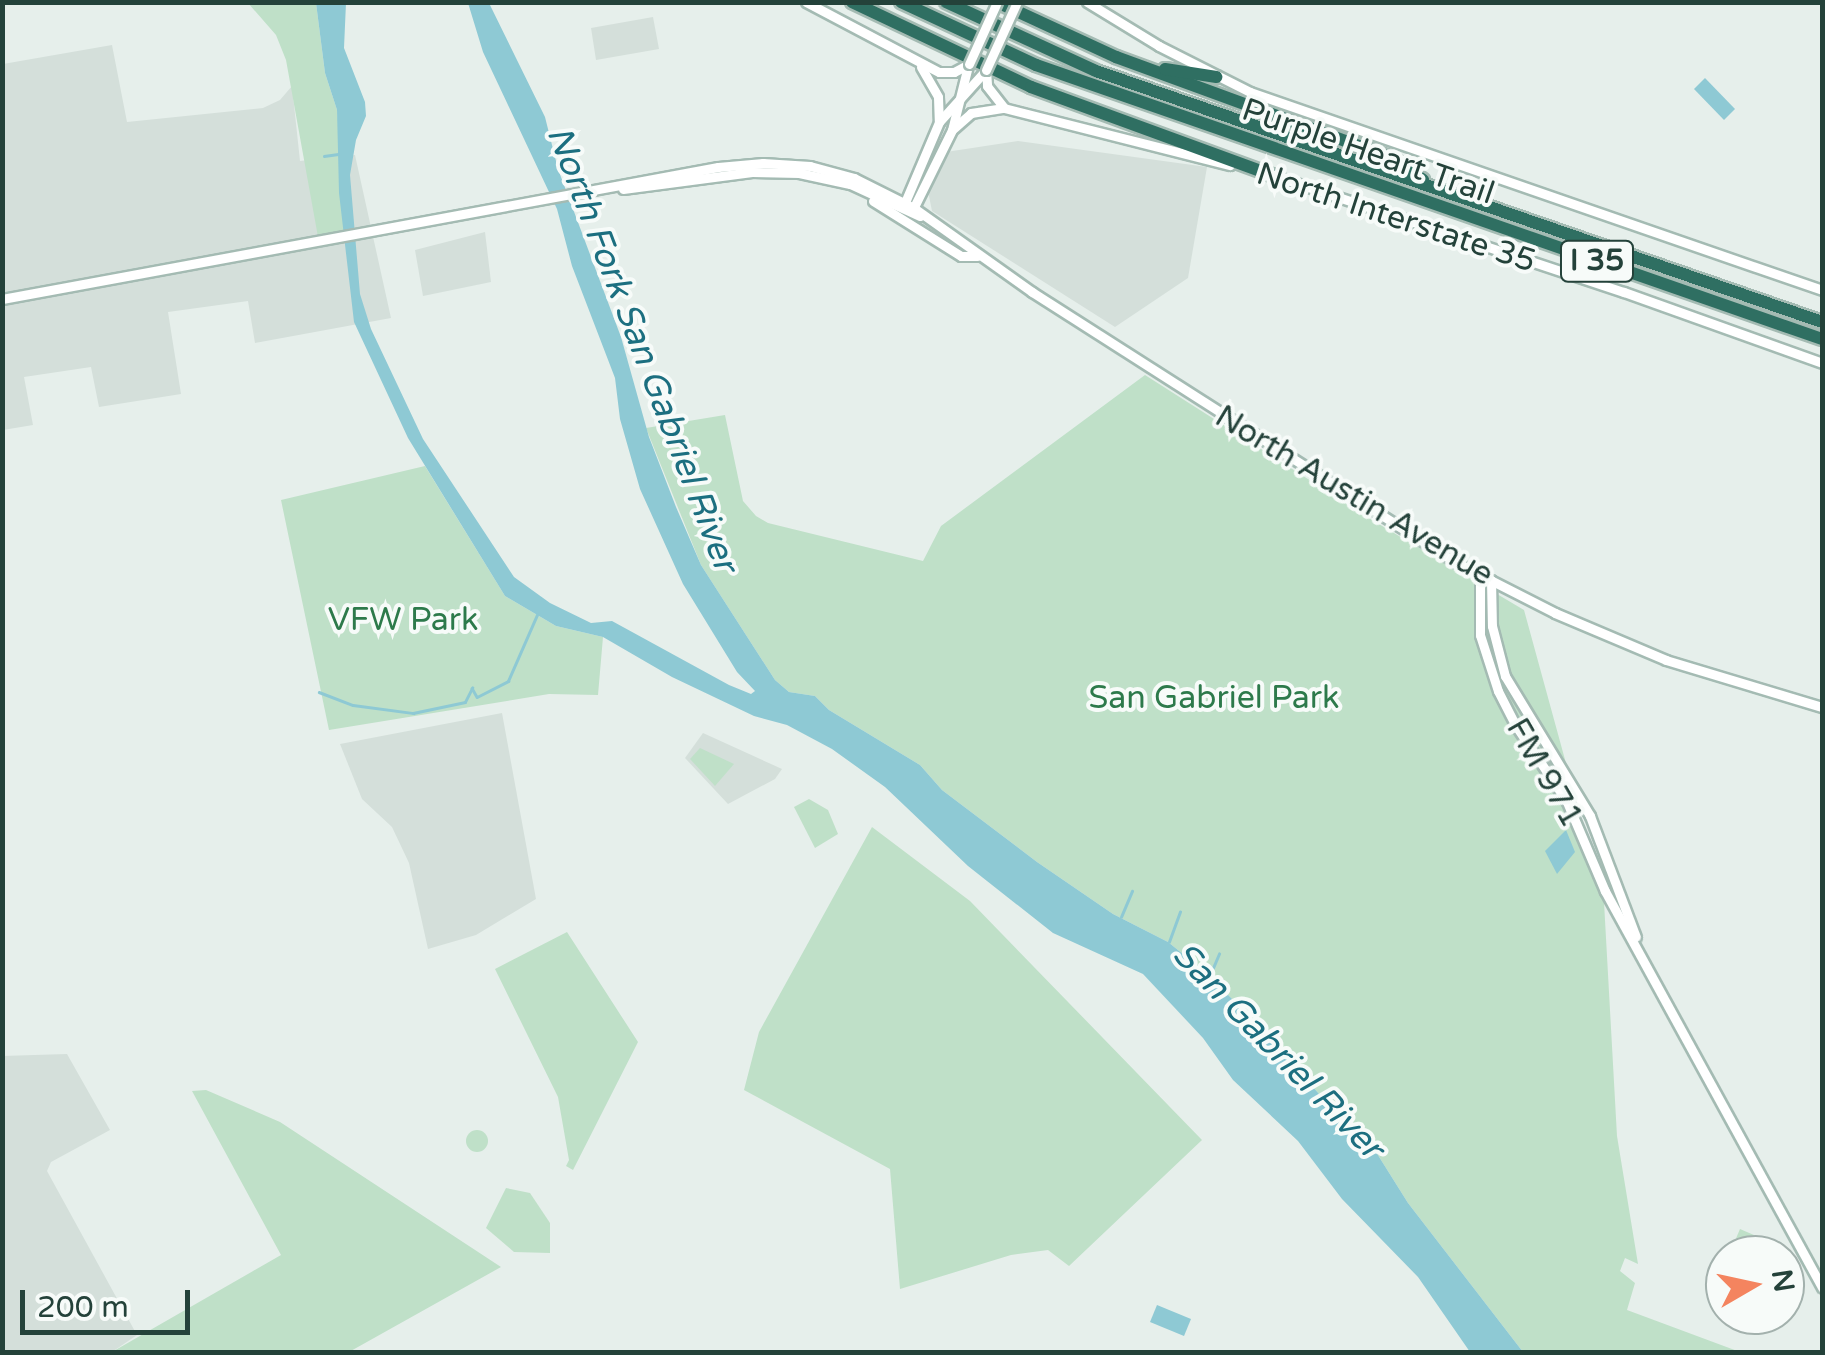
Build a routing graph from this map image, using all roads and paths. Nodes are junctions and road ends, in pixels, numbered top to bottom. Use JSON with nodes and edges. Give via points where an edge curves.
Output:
{"nodes":[{"id":1,"x":806,"y":2,"type":"edge"},
{"id":2,"x":852,"y":2,"type":"edge"},
{"id":3,"x":864,"y":2,"type":"edge"},
{"id":4,"x":901,"y":2,"type":"edge"},
{"id":5,"x":946,"y":2,"type":"edge"},
{"id":6,"x":997,"y":2,"type":"edge"},
{"id":7,"x":1017,"y":2,"type":"edge"},
{"id":8,"x":1087,"y":2,"type":"edge"},
{"id":9,"x":880,"y":18,"type":"junction"},
{"id":10,"x":1053,"y":29,"type":"junction"},
{"id":11,"x":920,"y":64,"type":"junction"},
{"id":12,"x":969,"y":64,"type":"junction"},
{"id":13,"x":986,"y":70,"type":"junction"},
{"id":14,"x":1216,"y":76,"type":"junction"},
{"id":15,"x":959,"y":100,"type":"junction"},
{"id":16,"x":1004,"y":108,"type":"junction"},
{"id":17,"x":939,"y":122,"type":"junction"},
{"id":18,"x":952,"y":130,"type":"junction"},
{"id":19,"x":1277,"y":177,"type":"junction"},
{"id":20,"x":850,"y":184,"type":"junction"},
{"id":21,"x":615,"y":189,"type":"junction"},
{"id":22,"x":1438,"y":190,"type":"junction"},
{"id":23,"x":910,"y":210,"type":"junction"},
{"id":24,"x":980,"y":256,"type":"junction"},
{"id":25,"x":1822,"y":290,"type":"edge"},
{"id":26,"x":2,"y":299,"type":"edge"},
{"id":27,"x":1822,"y":322,"type":"edge"},
{"id":28,"x":1822,"y":339,"type":"edge"},
{"id":29,"x":1822,"y":364,"type":"edge"},
{"id":30,"x":1480,"y":574,"type":"junction"},
{"id":31,"x":1490,"y":580,"type":"junction"},
{"id":32,"x":1822,"y":707,"type":"edge"},
{"id":33,"x":1555,"y":760,"type":"junction"},
{"id":34,"x":1544,"y":767,"type":"junction"},
{"id":35,"x":1646,"y":961,"type":"junction"},
{"id":36,"x":1822,"y":1287,"type":"edge"}],
"edges":[{"from":1,"to":11,"type":"main road"},
{"from":2,"to":9,"type":"highway"},
{"from":3,"to":9,"type":"highway"},
{"from":4,"to":28,"type":"highway","name":"Purple Heart Trail","number":"I 35","via":[[1036,65]]},
{"from":5,"to":22,"type":"highway","name":"Purple Heart Trail","number":"I 35","via":[[1096,71]]},
{"from":6,"to":10,"type":"highway"},
{"from":6,"to":12,"type":"main road","bridge":true},
{"from":7,"to":13,"type":"main road","bridge":true},
{"from":8,"to":14,"type":"main road"},
{"from":9,"to":19,"type":"highway","via":[[1089,110]]},
{"from":10,"to":14,"type":"highway","via":[[1141,62]]},
{"from":10,"to":22,"type":"highway","via":[[1165,77],[1392,158]]},
{"from":11,"to":12,"type":"main road","via":[[947,73]]},
{"from":11,"to":17,"type":"main road","via":[[938,97]]},
{"from":12,"to":15,"type":"main road"},
{"from":13,"to":15,"type":"main road"},
{"from":13,"to":16,"type":"main road","via":[[988,86]]},
{"from":14,"to":25,"type":"main road"},
{"from":15,"to":17,"type":"main road"},
{"from":15,"to":18,"type":"main road"},
{"from":16,"to":18,"type":"main road","via":[[971,113]]},
{"from":16,"to":19,"type":"main road","name":"North Interstate 35"},
{"from":17,"to":23,"type":"main road"},
{"from":18,"to":23,"type":"main road"},
{"from":19,"to":29,"type":"main road","name":"North Interstate 35"},
{"from":20,"to":21,"type":"main road","name":"North Austin Avenue","via":[[752,172]]},
{"from":20,"to":23,"type":"main road","name":"North Austin Avenue"},
{"from":20,"to":24,"type":"main road","via":[[952,252]]},
{"from":21,"to":23,"type":"main road","name":"North Austin Avenue","via":[[718,167],[785,163],[854,178]]},
{"from":21,"to":26,"type":"main road","name":"North Austin Avenue"},
{"from":22,"to":27,"type":"highway","name":"Purple Heart Trail","number":"I 35"},
{"from":23,"to":24,"type":"main road","name":"North Austin Avenue"},
{"from":24,"to":30,"type":"main road","name":"North Austin Avenue","via":[[1357,503]]},
{"from":30,"to":31,"type":"main road","name":"North Austin Avenue"},
{"from":30,"to":34,"type":"main road","name":"FM 971","number":"FM 971","via":[[1487,661],[1514,724]]},
{"from":31,"to":32,"type":"main road","name":"North Austin Avenue","via":[[1666,660]]},
{"from":31,"to":33,"type":"main road","name":"FM 971","number":"FM 971","via":[[1504,676]]},
{"from":33,"to":34,"type":"main road"},
{"from":33,"to":35,"type":"main road","name":"FM 971","number":"FM 971","via":[[1590,816]]},
{"from":34,"to":35,"type":"main road","name":"FM 971","number":"FM 971"},
{"from":35,"to":36,"type":"main road","name":"FM 971","number":"FM 971"}]}
